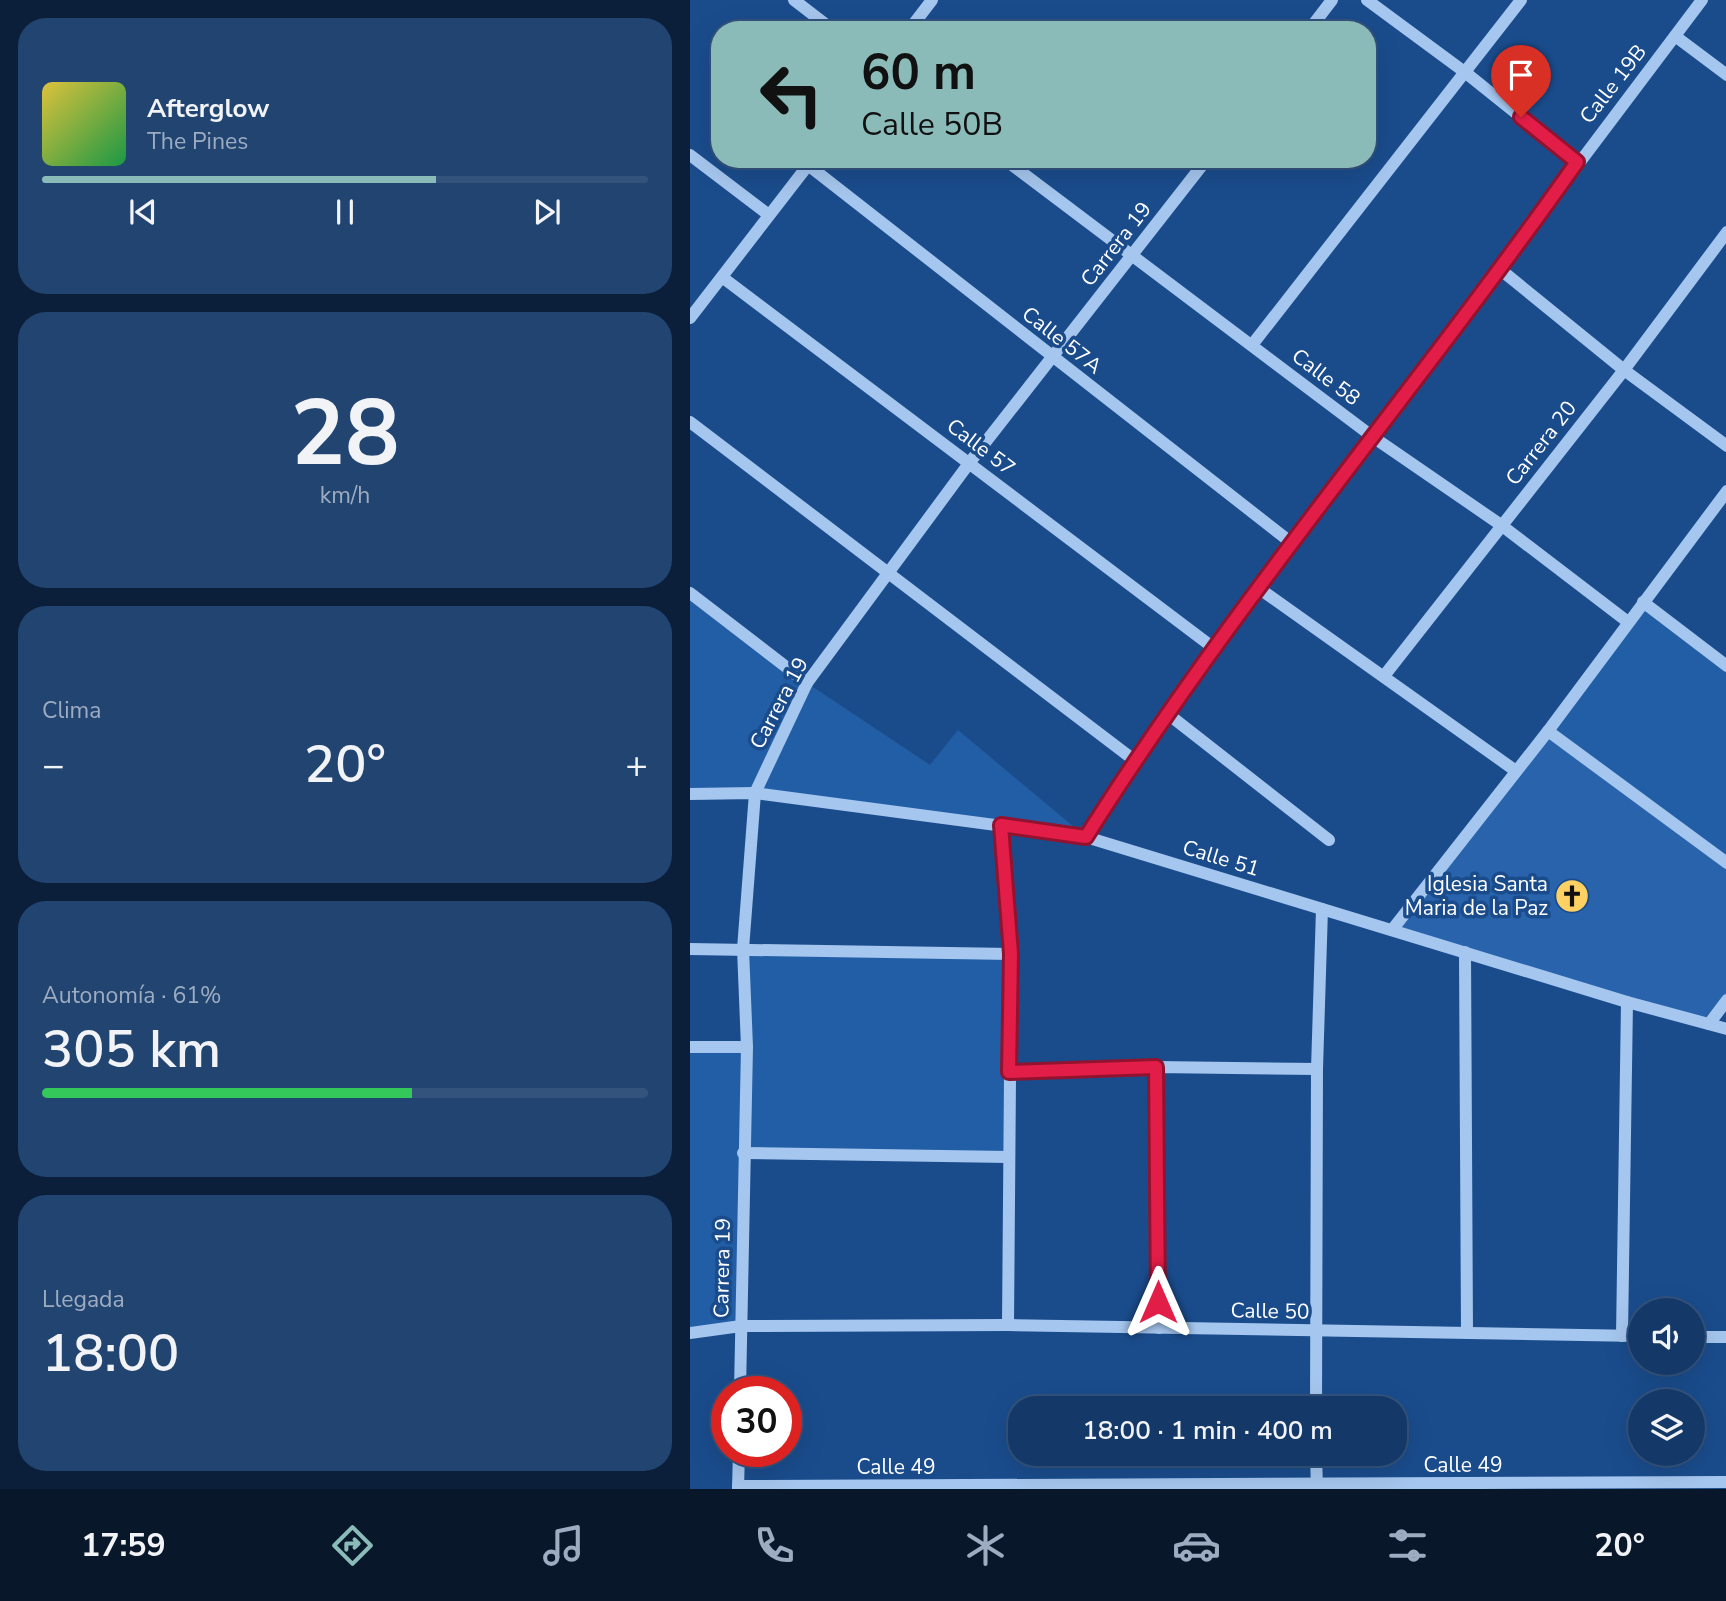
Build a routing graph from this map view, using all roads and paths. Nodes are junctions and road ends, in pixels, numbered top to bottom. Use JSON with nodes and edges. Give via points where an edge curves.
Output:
{"nodes":[{"id":1,"x":794,"y":0,"type":"edge"},
{"id":2,"x":932,"y":0,"type":"edge"},
{"id":3,"x":1332,"y":0,"type":"edge"},
{"id":4,"x":1367,"y":0,"type":"edge"},
{"id":5,"x":1521,"y":0,"type":"edge"},
{"id":6,"x":1702,"y":0,"type":"edge"},
{"id":7,"x":821,"y":21,"type":"edge"},
{"id":8,"x":916,"y":21,"type":"edge"},
{"id":9,"x":1316,"y":21,"type":"edge"},
{"id":10,"x":1675,"y":36,"type":"junction"},
{"id":11,"x":1466,"y":73,"type":"junction"},
{"id":12,"x":1727,"y":75,"type":"edge"},
{"id":13,"x":690,"y":155,"type":"edge"},
{"id":14,"x":1577,"y":162,"type":"junction"},
{"id":15,"x":805,"y":168,"type":"edge"},
{"id":16,"x":817,"y":168,"type":"edge"},
{"id":17,"x":1016,"y":168,"type":"edge"},
{"id":18,"x":1200,"y":168,"type":"edge"},
{"id":19,"x":769,"y":215,"type":"junction"},
{"id":20,"x":1727,"y":232,"type":"edge"},
{"id":21,"x":1132,"y":255,"type":"junction"},
{"id":22,"x":1501,"y":270,"type":"junction"},
{"id":23,"x":722,"y":277,"type":"junction"},
{"id":24,"x":690,"y":318,"type":"edge"},
{"id":25,"x":1252,"y":345,"type":"junction"},
{"id":26,"x":1053,"y":358,"type":"junction"},
{"id":27,"x":1624,"y":370,"type":"junction"},
{"id":28,"x":690,"y":422,"type":"edge"},
{"id":29,"x":1373,"y":437,"type":"junction"},
{"id":30,"x":1727,"y":446,"type":"edge"},
{"id":31,"x":970,"y":461,"type":"junction"},
{"id":32,"x":1727,"y":492,"type":"edge"},
{"id":33,"x":1501,"y":525,"type":"junction"},
{"id":34,"x":1293,"y":544,"type":"junction"},
{"id":35,"x":888,"y":574,"type":"junction"},
{"id":36,"x":1260,"y":589,"type":"junction"},
{"id":37,"x":690,"y":593,"type":"edge"},
{"id":38,"x":1643,"y":602,"type":"junction"},
{"id":39,"x":1628,"y":622,"type":"junction"},
{"id":40,"x":1215,"y":649,"type":"junction"},
{"id":41,"x":1727,"y":666,"type":"edge"},
{"id":42,"x":1384,"y":676,"type":"junction"},
{"id":43,"x":807,"y":683,"type":"junction"},
{"id":44,"x":1168,"y":714,"type":"junction"},
{"id":45,"x":1548,"y":731,"type":"junction"},
{"id":46,"x":1134,"y":760,"type":"junction"},
{"id":47,"x":1516,"y":771,"type":"junction"},
{"id":48,"x":755,"y":793,"type":"junction"},
{"id":49,"x":690,"y":794,"type":"edge"},
{"id":50,"x":1001,"y":825,"type":"junction"},
{"id":51,"x":1086,"y":837,"type":"junction"},
{"id":52,"x":1329,"y":840,"type":"dead end"},
{"id":53,"x":1727,"y":863,"type":"edge"},
{"id":54,"x":1322,"y":909,"type":"junction"},
{"id":55,"x":1392,"y":930,"type":"junction"},
{"id":56,"x":690,"y":949,"type":"edge"},
{"id":57,"x":743,"y":949,"type":"junction"},
{"id":58,"x":1465,"y":952,"type":"junction"},
{"id":59,"x":1011,"y":954,"type":"junction"},
{"id":60,"x":1727,"y":1000,"type":"edge"},
{"id":61,"x":1627,"y":1002,"type":"junction"},
{"id":62,"x":1709,"y":1024,"type":"junction"},
{"id":63,"x":1727,"y":1029,"type":"edge"},
{"id":64,"x":747,"y":1046,"type":"junction"},
{"id":65,"x":690,"y":1047,"type":"edge"},
{"id":66,"x":1156,"y":1067,"type":"junction"},
{"id":67,"x":1316,"y":1069,"type":"junction"},
{"id":68,"x":1009,"y":1072,"type":"junction"},
{"id":69,"x":743,"y":1153,"type":"junction"},
{"id":70,"x":1009,"y":1157,"type":"junction"},
{"id":71,"x":1008,"y":1325,"type":"junction"},
{"id":72,"x":741,"y":1326,"type":"junction"},
{"id":73,"x":1159,"y":1328,"type":"junction"},
{"id":74,"x":1314,"y":1331,"type":"junction"},
{"id":75,"x":690,"y":1333,"type":"edge"},
{"id":76,"x":1467,"y":1333,"type":"junction"},
{"id":77,"x":1622,"y":1336,"type":"junction"},
{"id":78,"x":1628,"y":1336,"type":"edge"},
{"id":79,"x":1705,"y":1337,"type":"edge"},
{"id":80,"x":1727,"y":1337,"type":"edge"},
{"id":81,"x":740,"y":1376,"type":"edge"},
{"id":82,"x":1315,"y":1396,"type":"edge"},
{"id":83,"x":1316,"y":1466,"type":"edge"},
{"id":84,"x":738,"y":1467,"type":"edge"},
{"id":85,"x":1727,"y":1482,"type":"edge"},
{"id":86,"x":1317,"y":1487,"type":"edge"},
{"id":87,"x":738,"y":1488,"type":"edge"}],
"edges":[{"from":1,"to":7,"type":"street"},
{"from":2,"to":8,"type":"street"},
{"from":3,"to":9,"type":"street"},
{"from":4,"to":11,"type":"street"},
{"from":5,"to":11,"type":"street"},
{"from":6,"to":10,"type":"street","name":"Calle 19B"},
{"from":10,"to":12,"type":"street"},
{"from":10,"to":14,"type":"street","name":"Calle 19B"},
{"from":11,"to":14,"type":"street"},
{"from":11,"to":25,"type":"street"},
{"from":13,"to":19,"type":"street"},
{"from":14,"to":22,"type":"street","name":"Calle 19B"},
{"from":15,"to":19,"type":"street"},
{"from":16,"to":26,"type":"street","name":"Calle 57A"},
{"from":17,"to":21,"type":"street","name":"Calle 58"},
{"from":18,"to":21,"type":"street","name":"Carrera 19"},
{"from":19,"to":23,"type":"street"},
{"from":20,"to":27,"type":"street","name":"Carrera 20"},
{"from":21,"to":25,"type":"street","name":"Calle 58"},
{"from":21,"to":26,"type":"street","name":"Carrera 19"},
{"from":22,"to":27,"type":"street"},
{"from":22,"to":29,"type":"street","name":"Calle 19B"},
{"from":23,"to":24,"type":"street"},
{"from":23,"to":31,"type":"street","name":"Calle 57"},
{"from":25,"to":29,"type":"street","name":"Calle 58"},
{"from":26,"to":31,"type":"street","name":"Carrera 19"},
{"from":26,"to":34,"type":"street","name":"Calle 57A"},
{"from":27,"to":30,"type":"street"},
{"from":27,"to":33,"type":"street","name":"Carrera 20"},
{"from":28,"to":35,"type":"street"},
{"from":29,"to":33,"type":"street","name":"Calle 58"},
{"from":29,"to":34,"type":"street","name":"Calle 19B"},
{"from":31,"to":35,"type":"street","name":"Carrera 19"},
{"from":31,"to":40,"type":"street","name":"Calle 57"},
{"from":32,"to":38,"type":"street"},
{"from":33,"to":39,"type":"street","name":"Calle 58"},
{"from":33,"to":42,"type":"street","name":"Carrera 20"},
{"from":34,"to":36,"type":"street","name":"Calle 19B"},
{"from":35,"to":43,"type":"street","name":"Carrera 19"},
{"from":35,"to":46,"type":"street"},
{"from":36,"to":40,"type":"street","name":"Calle 19B"},
{"from":36,"to":42,"type":"street"},
{"from":37,"to":43,"type":"street"},
{"from":38,"to":39,"type":"street"},
{"from":38,"to":41,"type":"street"},
{"from":39,"to":45,"type":"street"},
{"from":40,"to":44,"type":"street","name":"Calle 19B"},
{"from":42,"to":47,"type":"street"},
{"from":43,"to":48,"type":"street","name":"Carrera 19"},
{"from":44,"to":46,"type":"street","name":"Calle 19B"},
{"from":44,"to":52,"type":"street"},
{"from":45,"to":47,"type":"street"},
{"from":45,"to":53,"type":"street"},
{"from":46,"to":51,"type":"street","name":"Calle 19B"},
{"from":47,"to":55,"type":"street"},
{"from":48,"to":49,"type":"street","name":"Calle 51"},
{"from":48,"to":50,"type":"street","name":"Calle 51"},
{"from":48,"to":57,"type":"street","name":"Carrera 19"},
{"from":50,"to":51,"type":"street","name":"Calle 51"},
{"from":50,"to":59,"type":"street"},
{"from":51,"to":54,"type":"street","name":"Calle 51"},
{"from":54,"to":55,"type":"street","name":"Calle 51"},
{"from":54,"to":67,"type":"street"},
{"from":55,"to":58,"type":"street","name":"Calle 51"},
{"from":56,"to":57,"type":"street"},
{"from":57,"to":59,"type":"street"},
{"from":57,"to":64,"type":"street","name":"Carrera 19"},
{"from":58,"to":61,"type":"street","name":"Calle 51"},
{"from":58,"to":76,"type":"street"},
{"from":59,"to":68,"type":"street"},
{"from":60,"to":62,"type":"street"},
{"from":61,"to":62,"type":"street","name":"Calle 51"},
{"from":61,"to":77,"type":"street"},
{"from":62,"to":63,"type":"street","name":"Calle 51"},
{"from":64,"to":65,"type":"street"},
{"from":64,"to":69,"type":"street","name":"Carrera 19"},
{"from":66,"to":67,"type":"street"},
{"from":66,"to":68,"type":"street"},
{"from":66,"to":73,"type":"street"},
{"from":67,"to":74,"type":"street"},
{"from":68,"to":70,"type":"street"},
{"from":69,"to":70,"type":"street"},
{"from":69,"to":72,"type":"street","name":"Carrera 19"},
{"from":70,"to":71,"type":"street"},
{"from":71,"to":72,"type":"street","name":"Calle 50"},
{"from":71,"to":73,"type":"street","name":"Calle 50"},
{"from":72,"to":75,"type":"street","name":"Calle 50"},
{"from":72,"to":81,"type":"street","name":"Carrera 19"},
{"from":73,"to":74,"type":"street","name":"Calle 50"},
{"from":74,"to":76,"type":"street","name":"Calle 50"},
{"from":74,"to":82,"type":"street"},
{"from":76,"to":77,"type":"street","name":"Calle 50"},
{"from":77,"to":78,"type":"street","name":"Calle 50"},
{"from":79,"to":80,"type":"street"},
{"from":83,"to":86,"type":"street"},
{"from":84,"to":87,"type":"street"},
{"from":85,"to":86,"type":"street","name":"Calle 49"},
{"from":86,"to":87,"type":"street","name":"Calle 49"}]}
